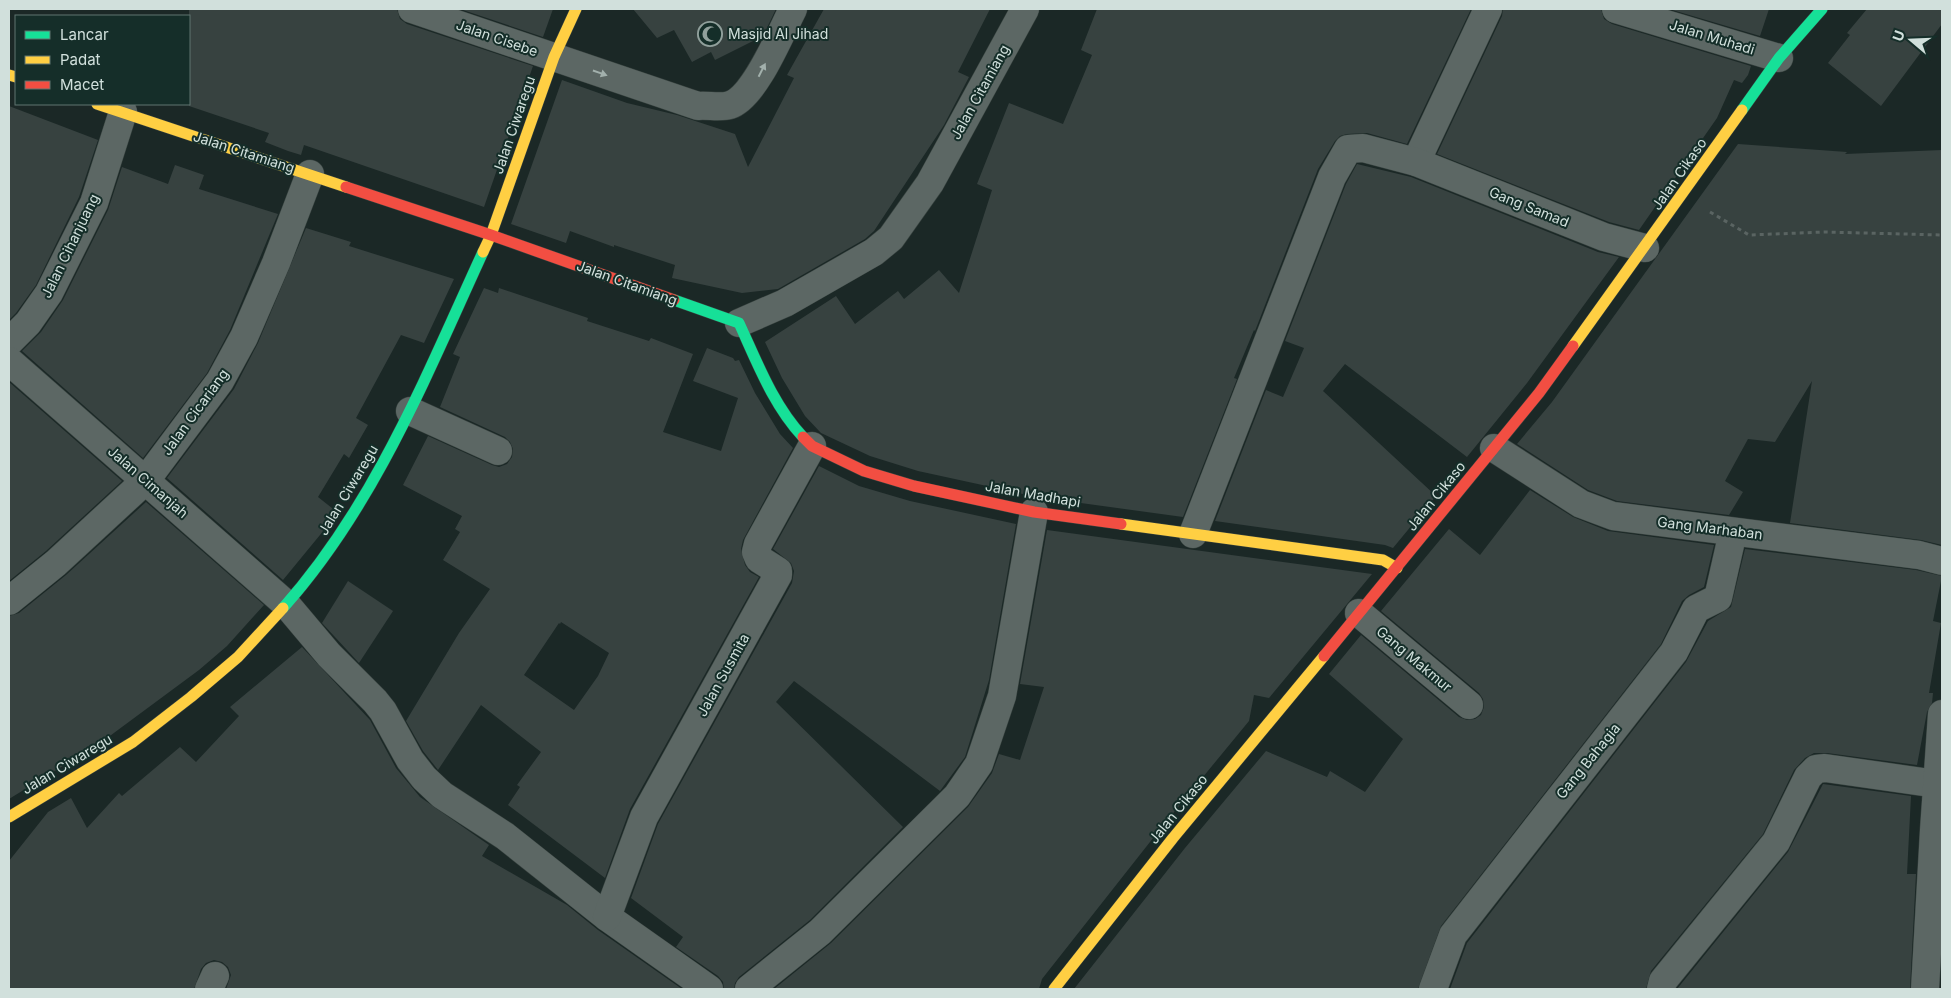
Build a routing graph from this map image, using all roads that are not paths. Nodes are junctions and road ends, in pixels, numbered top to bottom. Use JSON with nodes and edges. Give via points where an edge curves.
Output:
{"nodes":[{"id":1,"x":412,"y":9,"type":"edge"},
{"id":2,"x":576,"y":9,"type":"edge"},
{"id":3,"x":793,"y":9,"type":"edge"},
{"id":4,"x":1025,"y":9,"type":"edge"},
{"id":5,"x":1488,"y":9,"type":"edge"},
{"id":6,"x":1616,"y":9,"type":"edge"},
{"id":7,"x":1822,"y":9,"type":"edge"},
{"id":8,"x":554,"y":57,"type":"junction"},
{"id":9,"x":1779,"y":58,"type":"junction"},
{"id":10,"x":100,"y":105,"type":"edge"},
{"id":11,"x":123,"y":112,"type":"junction"},
{"id":12,"x":1416,"y":162,"type":"junction"},
{"id":13,"x":310,"y":174,"type":"junction"},
{"id":14,"x":491,"y":235,"type":"junction"},
{"id":15,"x":1644,"y":248,"type":"junction"},
{"id":16,"x":739,"y":323,"type":"junction"},
{"id":17,"x":12,"y":332,"type":"edge"},
{"id":18,"x":9,"y":361,"type":"edge"},
{"id":19,"x":410,"y":411,"type":"junction"},
{"id":20,"x":812,"y":446,"type":"junction"},
{"id":21,"x":1494,"y":448,"type":"junction"},
{"id":22,"x":498,"y":451,"type":"dead end"},
{"id":23,"x":146,"y":480,"type":"junction"},
{"id":24,"x":1034,"y":512,"type":"junction"},
{"id":25,"x":1733,"y":532,"type":"junction"},
{"id":26,"x":1193,"y":534,"type":"junction"},
{"id":27,"x":1942,"y":561,"type":"edge"},
{"id":28,"x":1397,"y":568,"type":"junction"},
{"id":29,"x":9,"y":600,"type":"edge"},
{"id":30,"x":286,"y":604,"type":"junction"},
{"id":31,"x":1359,"y":613,"type":"junction"},
{"id":32,"x":1469,"y":705,"type":"dead end"},
{"id":33,"x":1942,"y":714,"type":"edge"},
{"id":34,"x":1937,"y":784,"type":"junction"},
{"id":35,"x":9,"y":817,"type":"edge"},
{"id":36,"x":607,"y":917,"type":"junction"},
{"id":37,"x":709,"y":989,"type":"edge"},
{"id":38,"x":749,"y":989,"type":"edge"},
{"id":39,"x":1054,"y":989,"type":"edge"},
{"id":40,"x":1433,"y":989,"type":"edge"},
{"id":41,"x":1661,"y":989,"type":"edge"},
{"id":42,"x":1926,"y":989,"type":"edge"}],
"edges":[{"from":1,"to":8,"type":"street","name":"Jalan Cisebe"},
{"from":2,"to":8,"type":"street","name":"Jalan Ciwaregu"},
{"from":8,"to":3,"type":"street","name":"Jalan Cisebe","one_way":true,"via":[[698,106],[730,105],[746,94],[757,79]]},
{"from":4,"to":16,"type":"street","name":"Jalan Citamiang","via":[[930,183],[891,238],[874,252],[786,302]]},
{"from":5,"to":12,"type":"street"},
{"from":6,"to":9,"type":"street","name":"Jalan Muhadi"},
{"from":7,"to":9,"type":"street","name":"Jalan Cikaso"},
{"from":8,"to":14,"type":"street","name":"Jalan Ciwaregu"},
{"from":9,"to":15,"type":"street","name":"Jalan Cikaso"},
{"from":10,"to":11,"type":"street","name":"Jalan Citamiang"},
{"from":11,"to":13,"type":"street","name":"Jalan Citamiang"},
{"from":11,"to":17,"type":"street","name":"Jalan Cihanjuang","via":[[94,203],[49,293]]},
{"from":12,"to":15,"type":"street","name":"Gang Samad","via":[[1604,237]]},
{"from":12,"to":26,"type":"street","name":"Gang Samad","via":[[1363,148],[1348,149],[1332,177]]},
{"from":13,"to":14,"type":"street","name":"Jalan Citamiang"},
{"from":13,"to":23,"type":"street","name":"Jalan Cicariang","via":[[244,337],[220,381]]},
{"from":14,"to":16,"type":"street","name":"Jalan Citamiang"},
{"from":14,"to":19,"type":"street","name":"Jalan Ciwaregu"},
{"from":15,"to":21,"type":"street","name":"Jalan Cikaso","via":[[1539,393]]},
{"from":16,"to":20,"type":"street","name":"Jalan Madhapi","via":[[768,385],[793,426]]},
{"from":18,"to":23,"type":"street","name":"Jalan Cimanjah"},
{"from":19,"to":22,"type":"street"},
{"from":19,"to":30,"type":"street","name":"Jalan Ciwaregu","via":[[380,470],[342,533]]},
{"from":20,"to":24,"type":"street","name":"Jalan Madhapi","via":[[864,471],[914,486]]},
{"from":20,"to":36,"type":"street","name":"Jalan Susmita","via":[[758,544],[756,552],[759,559],[778,571],[778,575],[644,817]]},
{"from":21,"to":25,"type":"street","name":"Gang Marhaban","via":[[1581,504],[1613,516]]},
{"from":21,"to":28,"type":"street","name":"Jalan Cikaso"},
{"from":23,"to":29,"type":"street","name":"Jalan Cicariang","via":[[56,564]]},
{"from":23,"to":30,"type":"street","name":"Jalan Cimanjah"},
{"from":24,"to":26,"type":"street","name":"Jalan Madhapi"},
{"from":24,"to":38,"type":"street","via":[[1002,696],[979,764],[957,796],[820,932]]},
{"from":25,"to":27,"type":"street","name":"Gang Marhaban","via":[[1919,555]]},
{"from":25,"to":40,"type":"street","name":"Gang Bahagia","via":[[1718,598],[1696,610],[1674,652],[1453,935]]},
{"from":26,"to":28,"type":"street","name":"Jalan Madhapi","via":[[1383,560]]},
{"from":28,"to":31,"type":"street","name":"Jalan Cikaso"},
{"from":30,"to":35,"type":"street","name":"Jalan Ciwaregu","via":[[238,657],[141,736]]},
{"from":30,"to":36,"type":"street","via":[[329,655],[375,701],[424,778],[442,795],[505,836]]},
{"from":31,"to":32,"type":"street","name":"Gang Makmur"},
{"from":31,"to":39,"type":"street","name":"Jalan Cikaso","via":[[1173,838]]},
{"from":33,"to":34,"type":"street"},
{"from":34,"to":41,"type":"street","via":[[1825,768],[1816,770],[1808,777],[1776,842],[1663,981]]},
{"from":34,"to":42,"type":"street"},
{"from":36,"to":37,"type":"street"}]}
